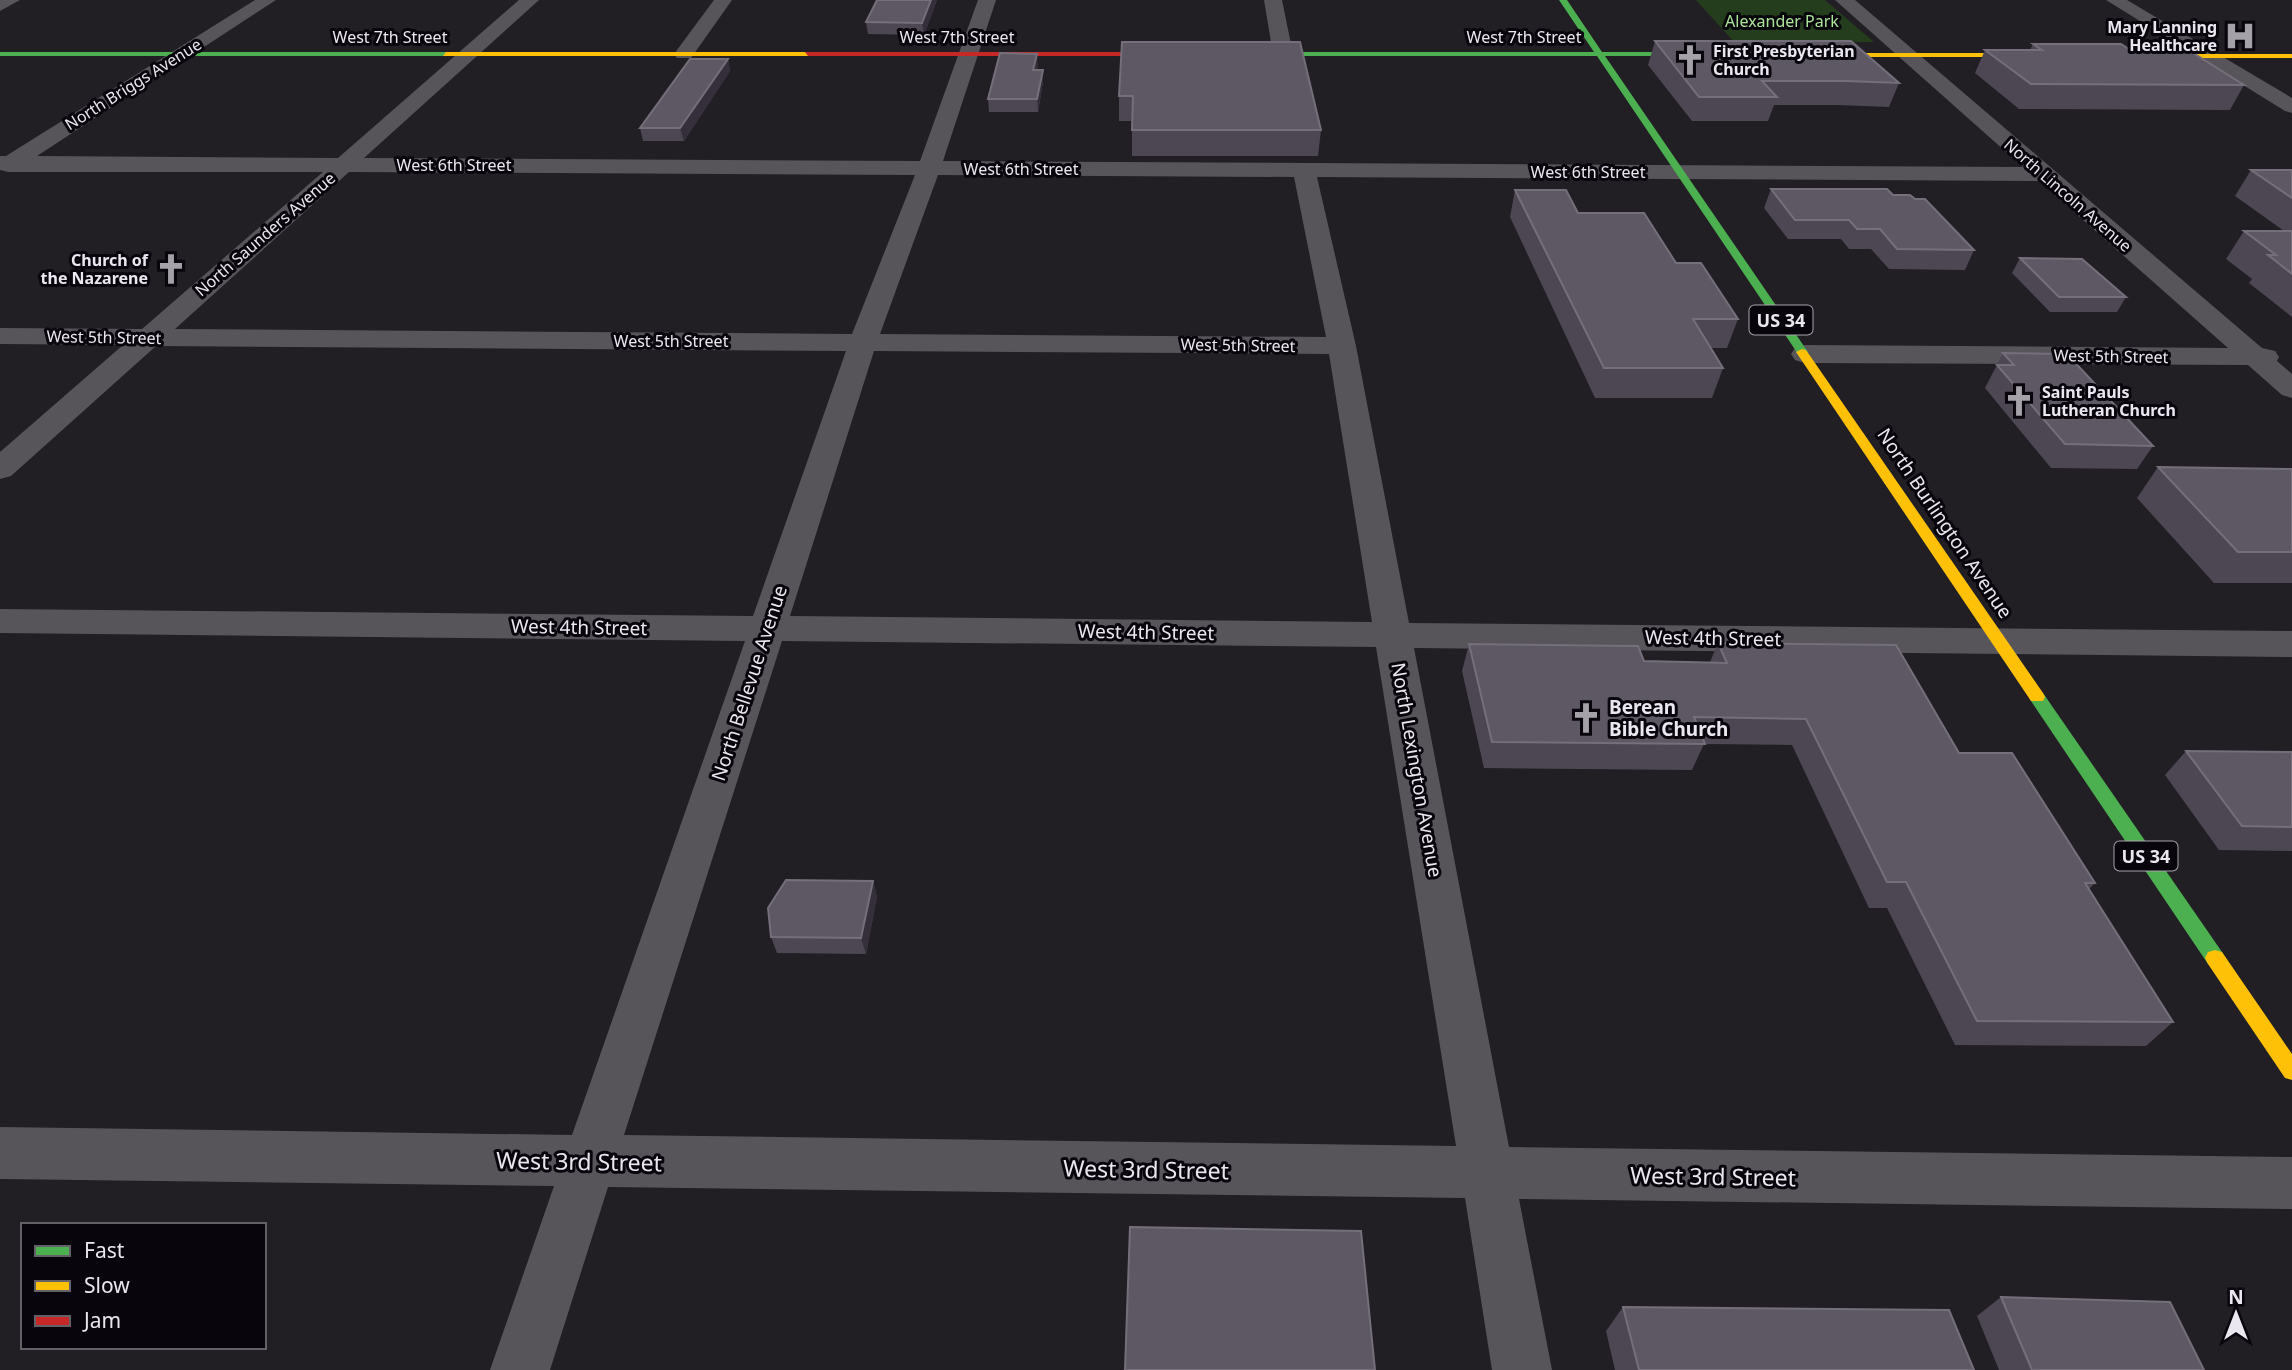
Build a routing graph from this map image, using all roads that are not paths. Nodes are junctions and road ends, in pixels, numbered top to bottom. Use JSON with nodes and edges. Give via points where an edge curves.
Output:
{"nodes":[{"id":1,"x":11,"y":0,"type":"edge"},
{"id":2,"x":267,"y":0,"type":"edge"},
{"id":3,"x":530,"y":0,"type":"edge"},
{"id":4,"x":723,"y":0,"type":"edge"},
{"id":5,"x":987,"y":0,"type":"edge"},
{"id":6,"x":1273,"y":0,"type":"edge"},
{"id":7,"x":1563,"y":0,"type":"edge"},
{"id":8,"x":1844,"y":0,"type":"edge"},
{"id":9,"x":2115,"y":0,"type":"edge"},
{"id":10,"x":0,"y":6,"type":"edge"},
{"id":11,"x":0,"y":54,"type":"edge"},
{"id":12,"x":181,"y":54,"type":"junction"},
{"id":13,"x":684,"y":54,"type":"junction"},
{"id":14,"x":969,"y":54,"type":"junction"},
{"id":15,"x":1188,"y":54,"type":"edge"},
{"id":16,"x":1229,"y":54,"type":"edge"},
{"id":17,"x":1283,"y":54,"type":"junction"},
{"id":18,"x":1599,"y":54,"type":"junction"},
{"id":19,"x":1720,"y":54,"type":"edge"},
{"id":20,"x":1800,"y":54,"type":"edge"},
{"id":21,"x":469,"y":55,"type":"junction"},
{"id":22,"x":1908,"y":55,"type":"junction"},
{"id":23,"x":2044,"y":55,"type":"edge"},
{"id":24,"x":2126,"y":56,"type":"edge"},
{"id":25,"x":2208,"y":56,"type":"junction"},
{"id":26,"x":2292,"y":57,"type":"edge"},
{"id":27,"x":2292,"y":107,"type":"edge"},
{"id":28,"x":3,"y":165,"type":"edge"},
{"id":29,"x":344,"y":165,"type":"junction"},
{"id":30,"x":929,"y":168,"type":"junction"},
{"id":31,"x":1304,"y":170,"type":"junction"},
{"id":32,"x":1679,"y":173,"type":"junction"},
{"id":33,"x":2042,"y":174,"type":"junction"},
{"id":34,"x":0,"y":336,"type":"edge"},
{"id":35,"x":147,"y":338,"type":"junction"},
{"id":36,"x":863,"y":342,"type":"junction"},
{"id":37,"x":1342,"y":346,"type":"junction"},
{"id":38,"x":1805,"y":355,"type":"junction"},
{"id":39,"x":2256,"y":357,"type":"junction"},
{"id":40,"x":2292,"y":358,"type":"edge"},
{"id":41,"x":2292,"y":389,"type":"edge"},
{"id":42,"x":0,"y":468,"type":"edge"},
{"id":43,"x":0,"y":621,"type":"edge"},
{"id":44,"x":767,"y":629,"type":"junction"},
{"id":45,"x":1393,"y":635,"type":"junction"},
{"id":46,"x":2000,"y":640,"type":"junction"},
{"id":47,"x":2292,"y":644,"type":"edge"},
{"id":48,"x":2292,"y":1071,"type":"edge"},
{"id":49,"x":0,"y":1153,"type":"edge"},
{"id":50,"x":591,"y":1161,"type":"junction"},
{"id":51,"x":1487,"y":1173,"type":"junction"},
{"id":52,"x":2292,"y":1183,"type":"edge"},
{"id":53,"x":520,"y":1370,"type":"edge"},
{"id":54,"x":1522,"y":1370,"type":"edge"}],
"edges":[{"from":1,"to":10,"type":"street"},
{"from":2,"to":12,"type":"street","name":"North Briggs Avenue"},
{"from":3,"to":21,"type":"street","name":"North Saunders Avenue"},
{"from":4,"to":13,"type":"street"},
{"from":5,"to":14,"type":"street","name":"North Bellevue Avenue"},
{"from":6,"to":17,"type":"street"},
{"from":7,"to":18,"type":"main road","name":"North Burlington Avenue","number":"US 34"},
{"from":8,"to":22,"type":"street","name":"North Lincoln Avenue"},
{"from":9,"to":25,"type":"street"},
{"from":11,"to":12,"type":"main road","name":"West 7th Street"},
{"from":12,"to":21,"type":"main road","name":"West 7th Street"},
{"from":12,"to":28,"type":"street","name":"North Briggs Avenue"},
{"from":13,"to":14,"type":"main road","name":"West 7th Street"},
{"from":13,"to":21,"type":"main road","name":"West 7th Street"},
{"from":14,"to":15,"type":"main road","name":"West 7th Street"},
{"from":14,"to":30,"type":"street","name":"North Bellevue Avenue"},
{"from":16,"to":17,"type":"main road","name":"West 7th Street"},
{"from":17,"to":18,"type":"main road","name":"West 7th Street"},
{"from":18,"to":19,"type":"main road","name":"West 7th Street"},
{"from":18,"to":32,"type":"main road","name":"North Burlington Avenue","number":"US 34"},
{"from":20,"to":22,"type":"main road"},
{"from":21,"to":29,"type":"street","name":"North Saunders Avenue"},
{"from":22,"to":23,"type":"main road"},
{"from":22,"to":33,"type":"street","name":"North Lincoln Avenue"},
{"from":24,"to":25,"type":"main road"},
{"from":25,"to":26,"type":"main road"},
{"from":25,"to":27,"type":"street"},
{"from":28,"to":29,"type":"street","name":"West 6th Street"},
{"from":29,"to":30,"type":"street","name":"West 6th Street"},
{"from":29,"to":35,"type":"street","name":"North Saunders Avenue"},
{"from":30,"to":31,"type":"street","name":"West 6th Street"},
{"from":30,"to":36,"type":"street","name":"North Bellevue Avenue"},
{"from":31,"to":32,"type":"street","name":"West 6th Street"},
{"from":31,"to":37,"type":"street","name":"North Lexington Avenue"},
{"from":32,"to":33,"type":"street","name":"West 6th Street"},
{"from":32,"to":38,"type":"main road","name":"North Burlington Avenue","number":"US 34"},
{"from":33,"to":39,"type":"street","name":"North Lincoln Avenue"},
{"from":34,"to":35,"type":"street","name":"West 5th Street"},
{"from":35,"to":36,"type":"street","name":"West 5th Street"},
{"from":35,"to":42,"type":"street","name":"North Saunders Avenue"},
{"from":36,"to":37,"type":"street","name":"West 5th Street"},
{"from":36,"to":44,"type":"street","name":"North Bellevue Avenue"},
{"from":37,"to":45,"type":"street","name":"North Lexington Avenue"},
{"from":38,"to":39,"type":"street","name":"West 5th Street"},
{"from":38,"to":46,"type":"main road","name":"North Burlington Avenue","number":"US 34"},
{"from":39,"to":40,"type":"street","name":"West 5th Street"},
{"from":39,"to":41,"type":"street","name":"North Lincoln Avenue"},
{"from":43,"to":44,"type":"street","name":"West 4th Street"},
{"from":44,"to":45,"type":"street","name":"West 4th Street"},
{"from":44,"to":50,"type":"street","name":"North Bellevue Avenue"},
{"from":45,"to":46,"type":"street","name":"West 4th Street"},
{"from":45,"to":51,"type":"street","name":"North Lexington Avenue"},
{"from":46,"to":47,"type":"street","name":"West 4th Street"},
{"from":46,"to":48,"type":"main road","name":"North Burlington Avenue","number":"US 34"},
{"from":49,"to":50,"type":"street","name":"West 3rd Street"},
{"from":50,"to":51,"type":"street","name":"West 3rd Street"},
{"from":50,"to":53,"type":"street","name":"North Bellevue Avenue"},
{"from":51,"to":52,"type":"street","name":"West 3rd Street"},
{"from":51,"to":54,"type":"street","name":"North Lexington Avenue"}]}
